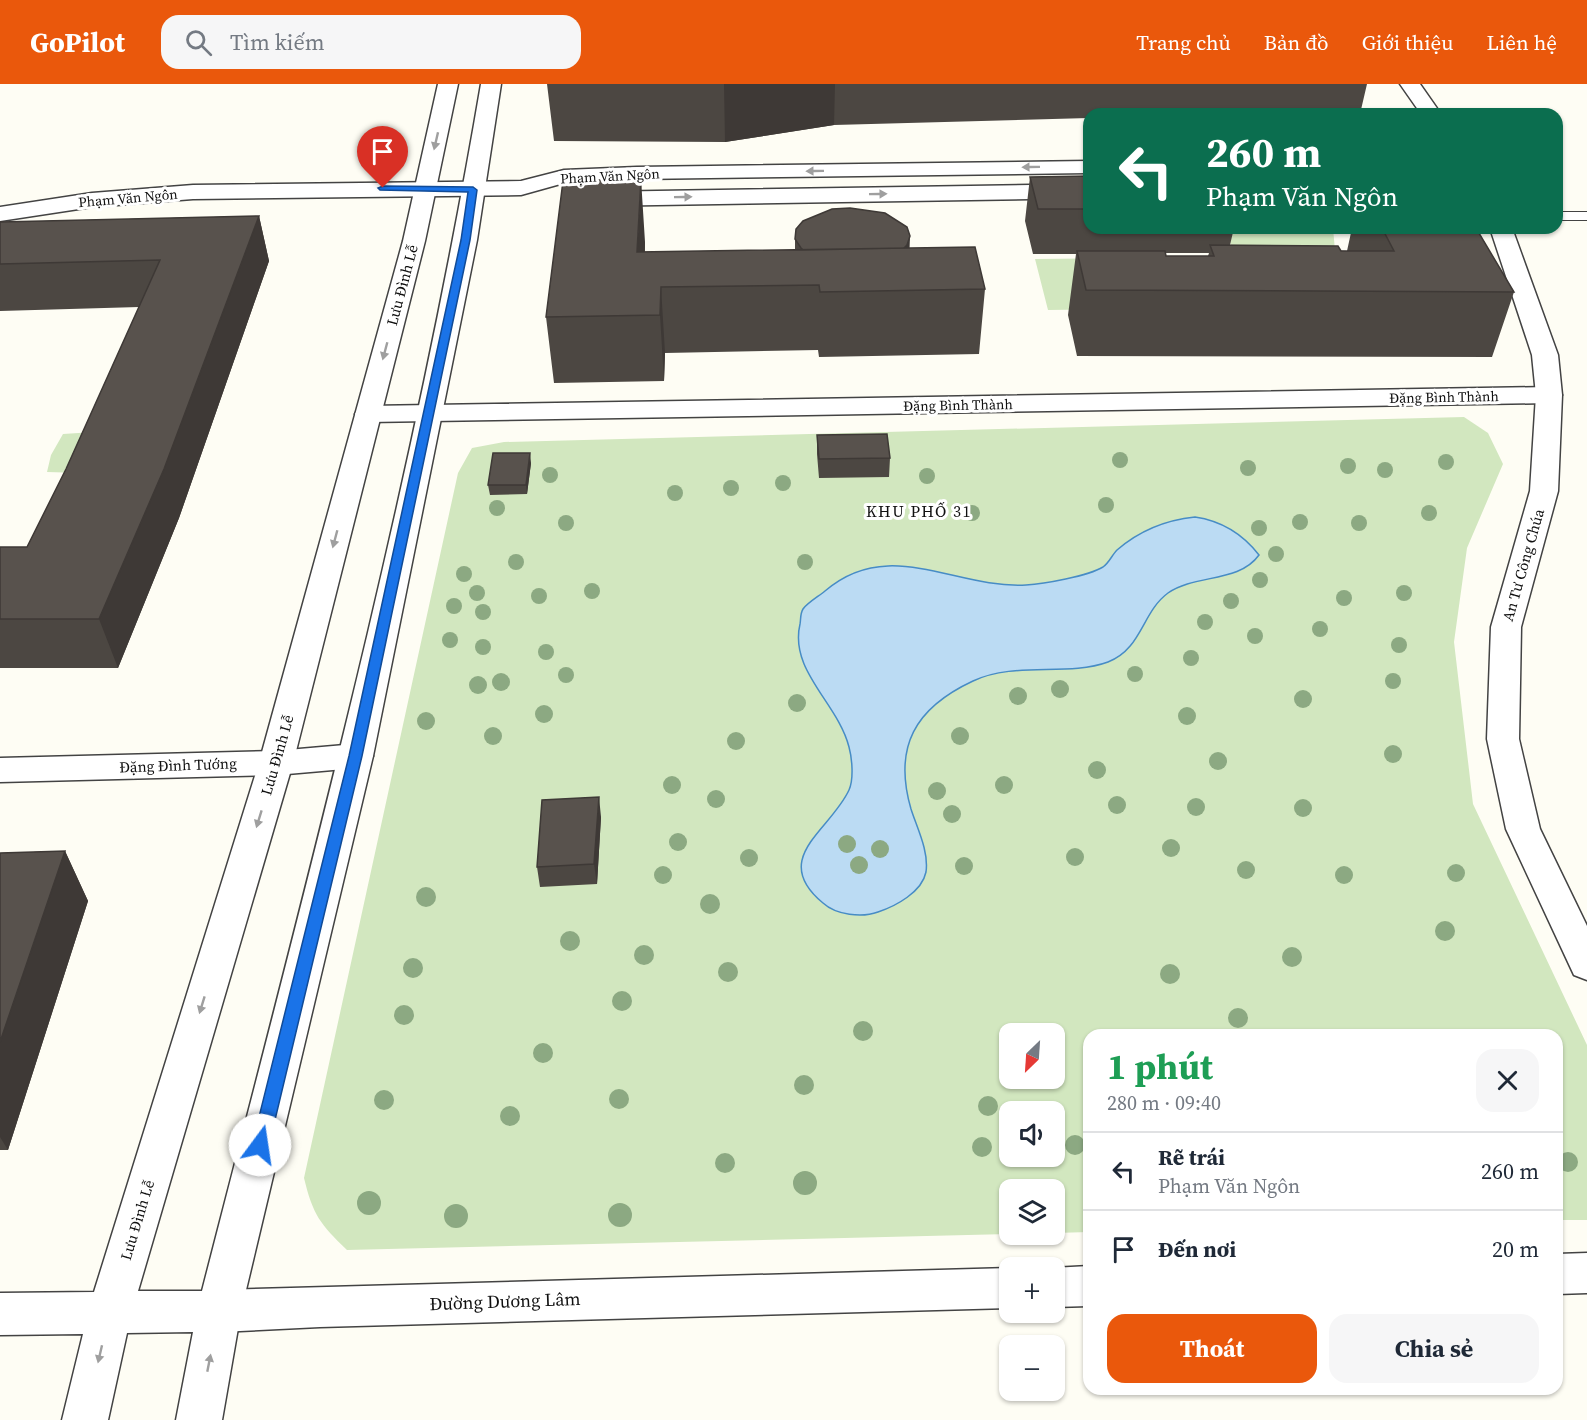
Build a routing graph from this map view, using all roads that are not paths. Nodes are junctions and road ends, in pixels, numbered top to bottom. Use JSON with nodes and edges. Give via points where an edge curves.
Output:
{"nodes":[{"id":1,"x":448,"y":84,"type":"edge"},
{"id":2,"x":491,"y":84,"type":"edge"},
{"id":3,"x":1410,"y":84,"type":"edge"},
{"id":4,"x":1427,"y":108,"type":"edge"},
{"id":5,"x":1083,"y":166,"type":"edge"},
{"id":6,"x":767,"y":171,"type":"junction"},
{"id":7,"x":637,"y":173,"type":"junction"},
{"id":8,"x":424,"y":188,"type":"junction"},
{"id":9,"x":521,"y":188,"type":"junction"},
{"id":10,"x":473,"y":190,"type":"junction"},
{"id":11,"x":1083,"y":191,"type":"edge"},
{"id":12,"x":769,"y":196,"type":"junction"},
{"id":13,"x":637,"y":198,"type":"junction"},
{"id":14,"x":0,"y":214,"type":"edge"},
{"id":15,"x":1563,"y":216,"type":"edge"},
{"id":16,"x":1587,"y":216,"type":"edge"},
{"id":17,"x":1503,"y":234,"type":"edge"},
{"id":18,"x":1549,"y":395,"type":"junction"},
{"id":19,"x":427,"y":413,"type":"junction"},
{"id":20,"x":368,"y":414,"type":"junction"},
{"id":21,"x":356,"y":756,"type":"junction"},
{"id":22,"x":276,"y":763,"type":"junction"},
{"id":23,"x":0,"y":770,"type":"edge"},
{"id":24,"x":1587,"y":965,"type":"edge"},
{"id":25,"x":1587,"y":1273,"type":"edge"},
{"id":26,"x":1563,"y":1274,"type":"edge"},
{"id":27,"x":1083,"y":1286,"type":"edge"},
{"id":28,"x":1065,"y":1287,"type":"edge"},
{"id":29,"x":999,"y":1288,"type":"edge"},
{"id":30,"x":110,"y":1311,"type":"junction"},
{"id":31,"x":219,"y":1311,"type":"junction"},
{"id":32,"x":0,"y":1314,"type":"edge"},
{"id":33,"x":85,"y":1420,"type":"edge"},
{"id":34,"x":199,"y":1420,"type":"edge"}],
"edges":[{"from":1,"to":8,"type":"street","name":"Lưu Đình Lễ","one_way":true},
{"from":2,"to":10,"type":"street"},
{"from":3,"to":4,"type":"street"},
{"from":5,"to":6,"type":"street","name":"Phạm Văn Ngôn","one_way":true},
{"from":6,"to":7,"type":"street","name":"Phạm Văn Ngôn"},
{"from":6,"to":12,"type":"street"},
{"from":7,"to":9,"type":"street","name":"Phạm Văn Ngôn","via":[[564,177]]},
{"from":7,"to":13,"type":"street"},
{"from":8,"to":10,"type":"street","name":"Phạm Văn Ngôn"},
{"from":8,"to":14,"type":"street","name":"Phạm Văn Ngôn","via":[[193,192],[92,200]]},
{"from":8,"to":20,"type":"street","name":"Lưu Đình Lễ","one_way":true,"via":[[414,241]]},
{"from":9,"to":10,"type":"street","name":"Phạm Văn Ngôn"},
{"from":9,"to":13,"type":"street","name":"Phạm Văn Ngôn","via":[[565,200]]},
{"from":10,"to":19,"type":"street","via":[[466,240]]},
{"from":12,"to":11,"type":"street","name":"Phạm Văn Ngôn","one_way":true},
{"from":13,"to":12,"type":"street","name":"Phạm Văn Ngôn","one_way":true},
{"from":15,"to":16,"type":"lane"},
{"from":17,"to":18,"type":"street","name":"An Tư Công Chúa","via":[[1545,355]]},
{"from":18,"to":19,"type":"street","name":"Đặng Bình Thành"},
{"from":18,"to":24,"type":"street","name":"An Tư Công Chúa","via":[[1544,491],[1506,627],[1503,739],[1523,829]]},
{"from":19,"to":20,"type":"street","name":"Đặng Bình Thành"},
{"from":19,"to":21,"type":"street"},
{"from":20,"to":22,"type":"street","name":"Lưu Đình Lễ","one_way":true},
{"from":21,"to":22,"type":"street","name":"Đặng Đình Tướng"},
{"from":21,"to":31,"type":"street"},
{"from":22,"to":23,"type":"street","name":"Đặng Đình Tướng"},
{"from":22,"to":30,"type":"street","name":"Lưu Đình Lễ","one_way":true},
{"from":25,"to":26,"type":"street"},
{"from":27,"to":28,"type":"street"},
{"from":29,"to":31,"type":"street","name":"Đường Dương Lâm"},
{"from":30,"to":31,"type":"street","name":"Đường Dương Lâm"},
{"from":30,"to":32,"type":"street","name":"Đường Dương Lâm"},
{"from":30,"to":33,"type":"street","name":"Lưu Đình Lễ","one_way":true},
{"from":34,"to":31,"type":"street","one_way":true}]}
